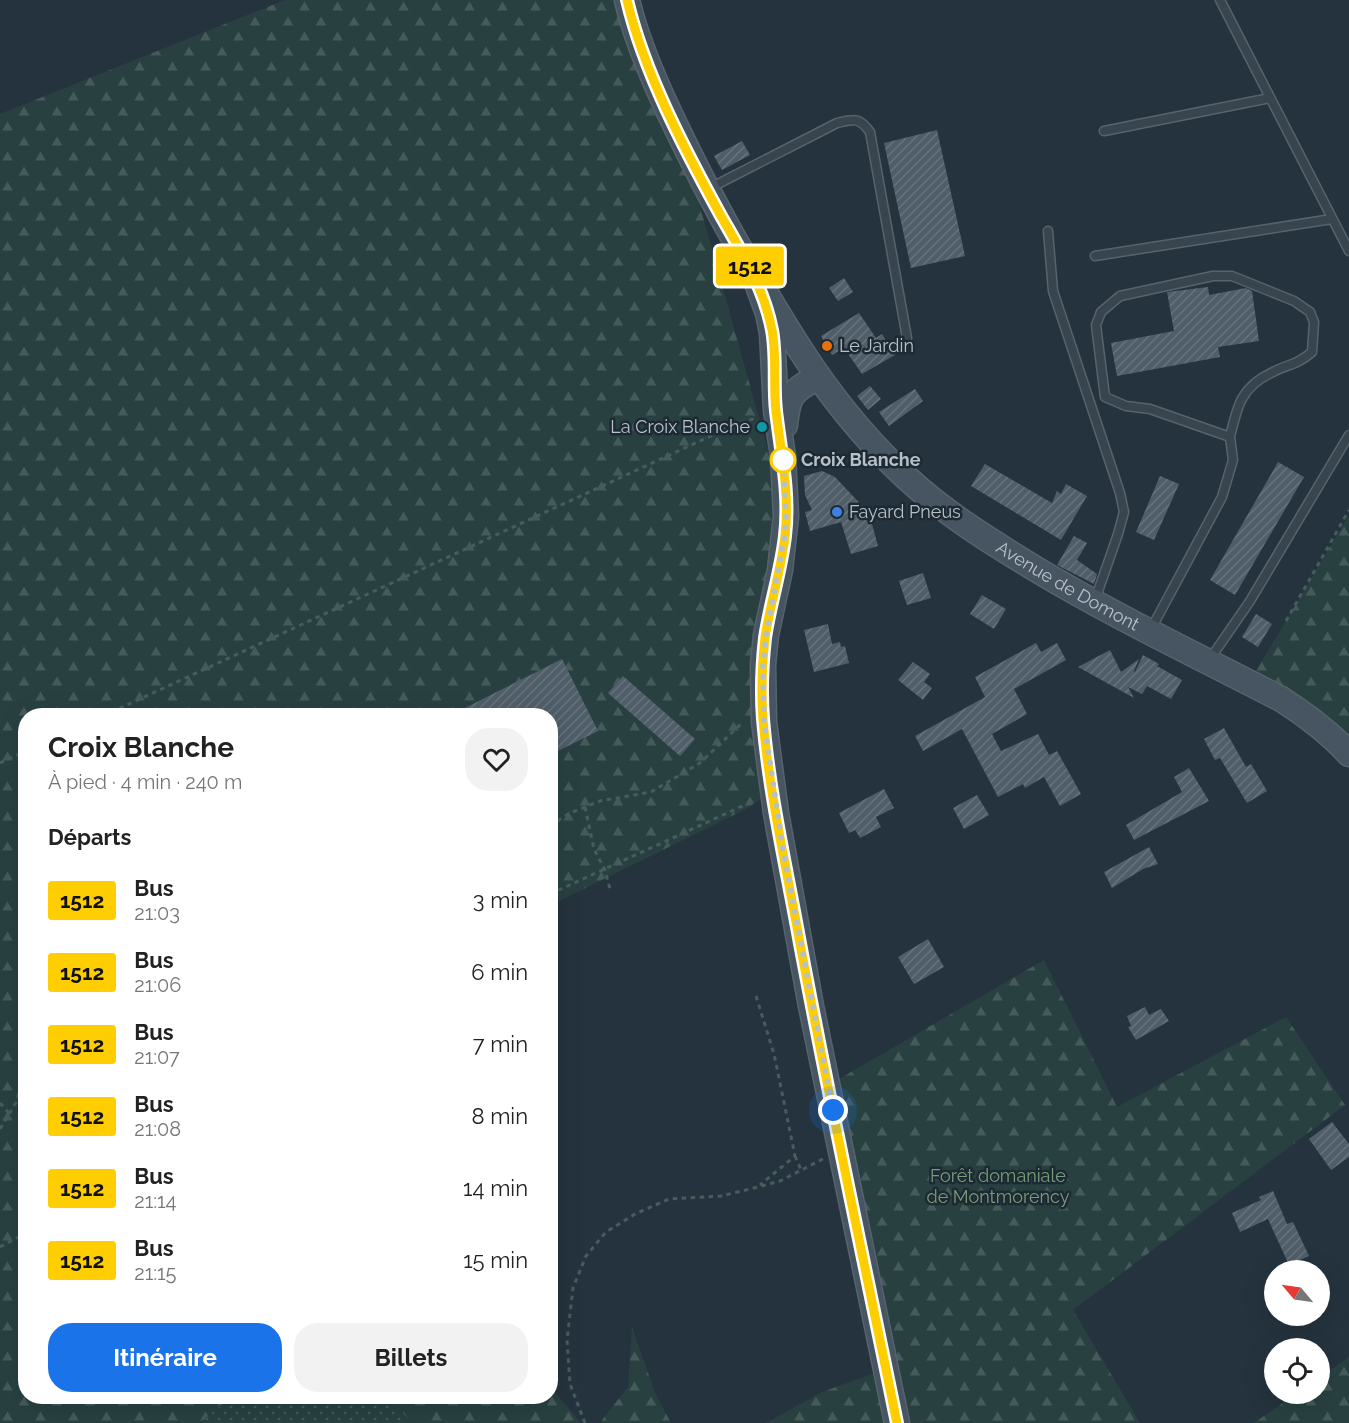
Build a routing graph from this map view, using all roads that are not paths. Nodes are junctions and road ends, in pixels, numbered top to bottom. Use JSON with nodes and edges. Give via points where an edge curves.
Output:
{"nodes":[{"id":1,"x":627,"y":0,"type":"edge"},
{"id":2,"x":1220,"y":0,"type":"edge"},
{"id":3,"x":1270,"y":98,"type":"junction"},
{"id":4,"x":1104,"y":131,"type":"dead end"},
{"id":5,"x":707,"y":190,"type":"junction"},
{"id":6,"x":1332,"y":219,"type":"junction"},
{"id":7,"x":1048,"y":231,"type":"dead end"},
{"id":8,"x":1349,"y":251,"type":"edge"},
{"id":9,"x":1095,"y":256,"type":"dead end"},
{"id":10,"x":753,"y":272,"type":"junction"},
{"id":11,"x":907,"y":338,"type":"dead end"},
{"id":12,"x":815,"y":373,"type":"junction"},
{"id":13,"x":775,"y":383,"type":"junction"},
{"id":14,"x":1349,"y":435,"type":"edge"},
{"id":15,"x":1230,"y":437,"type":"junction"},
{"id":16,"x":783,"y":456,"type":"junction"},
{"id":17,"x":1093,"y":603,"type":"junction"},
{"id":18,"x":1150,"y":632,"type":"junction"},
{"id":19,"x":1208,"y":662,"type":"junction"},
{"id":20,"x":1349,"y":754,"type":"edge"},
{"id":21,"x":897,"y":1423,"type":"edge"}],
"edges":[{"from":1,"to":5,"type":"main road","via":[[650,69]]},
{"from":2,"to":3,"type":"lane"},
{"from":3,"to":4,"type":"lane"},
{"from":3,"to":6,"type":"lane"},
{"from":5,"to":10,"type":"main road"},
{"from":5,"to":11,"type":"lane","via":[[837,123],[854,119],[864,123],[870,132]]},
{"from":6,"to":8,"type":"lane"},
{"from":6,"to":9,"type":"lane"},
{"from":7,"to":17,"type":"lane","via":[[1053,291],[1124,512]]},
{"from":10,"to":12,"type":"main road","name":"Avenue de Domont"},
{"from":10,"to":13,"type":"main road","via":[[772,333]]},
{"from":12,"to":13,"type":"main road","via":[[802,361],[793,360],[780,369]]},
{"from":12,"to":16,"type":"main road","via":[[789,399]]},
{"from":12,"to":17,"type":"main road","name":"Avenue de Domont","via":[[866,436],[936,503],[983,537]]},
{"from":13,"to":16,"type":"main road"},
{"from":14,"to":19,"type":"lane","via":[[1250,601]]},
{"from":15,"to":15,"type":"lane","via":[[1105,397],[1096,325],[1101,312],[1120,296],[1213,276],[1232,276],[1257,285],[1310,312],[1314,322],[1312,351],[1301,362],[1250,386],[1238,405]]},
{"from":15,"to":18,"type":"lane","via":[[1233,460],[1222,497]]},
{"from":16,"to":21,"type":"main road","via":[[785,534],[766,635],[764,722],[811,1006]]},
{"from":17,"to":18,"type":"main road","name":"Avenue de Domont"},
{"from":18,"to":19,"type":"main road","name":"Avenue de Domont"},
{"from":19,"to":20,"type":"main road","name":"Avenue de Domont","via":[[1303,713]]}]}
